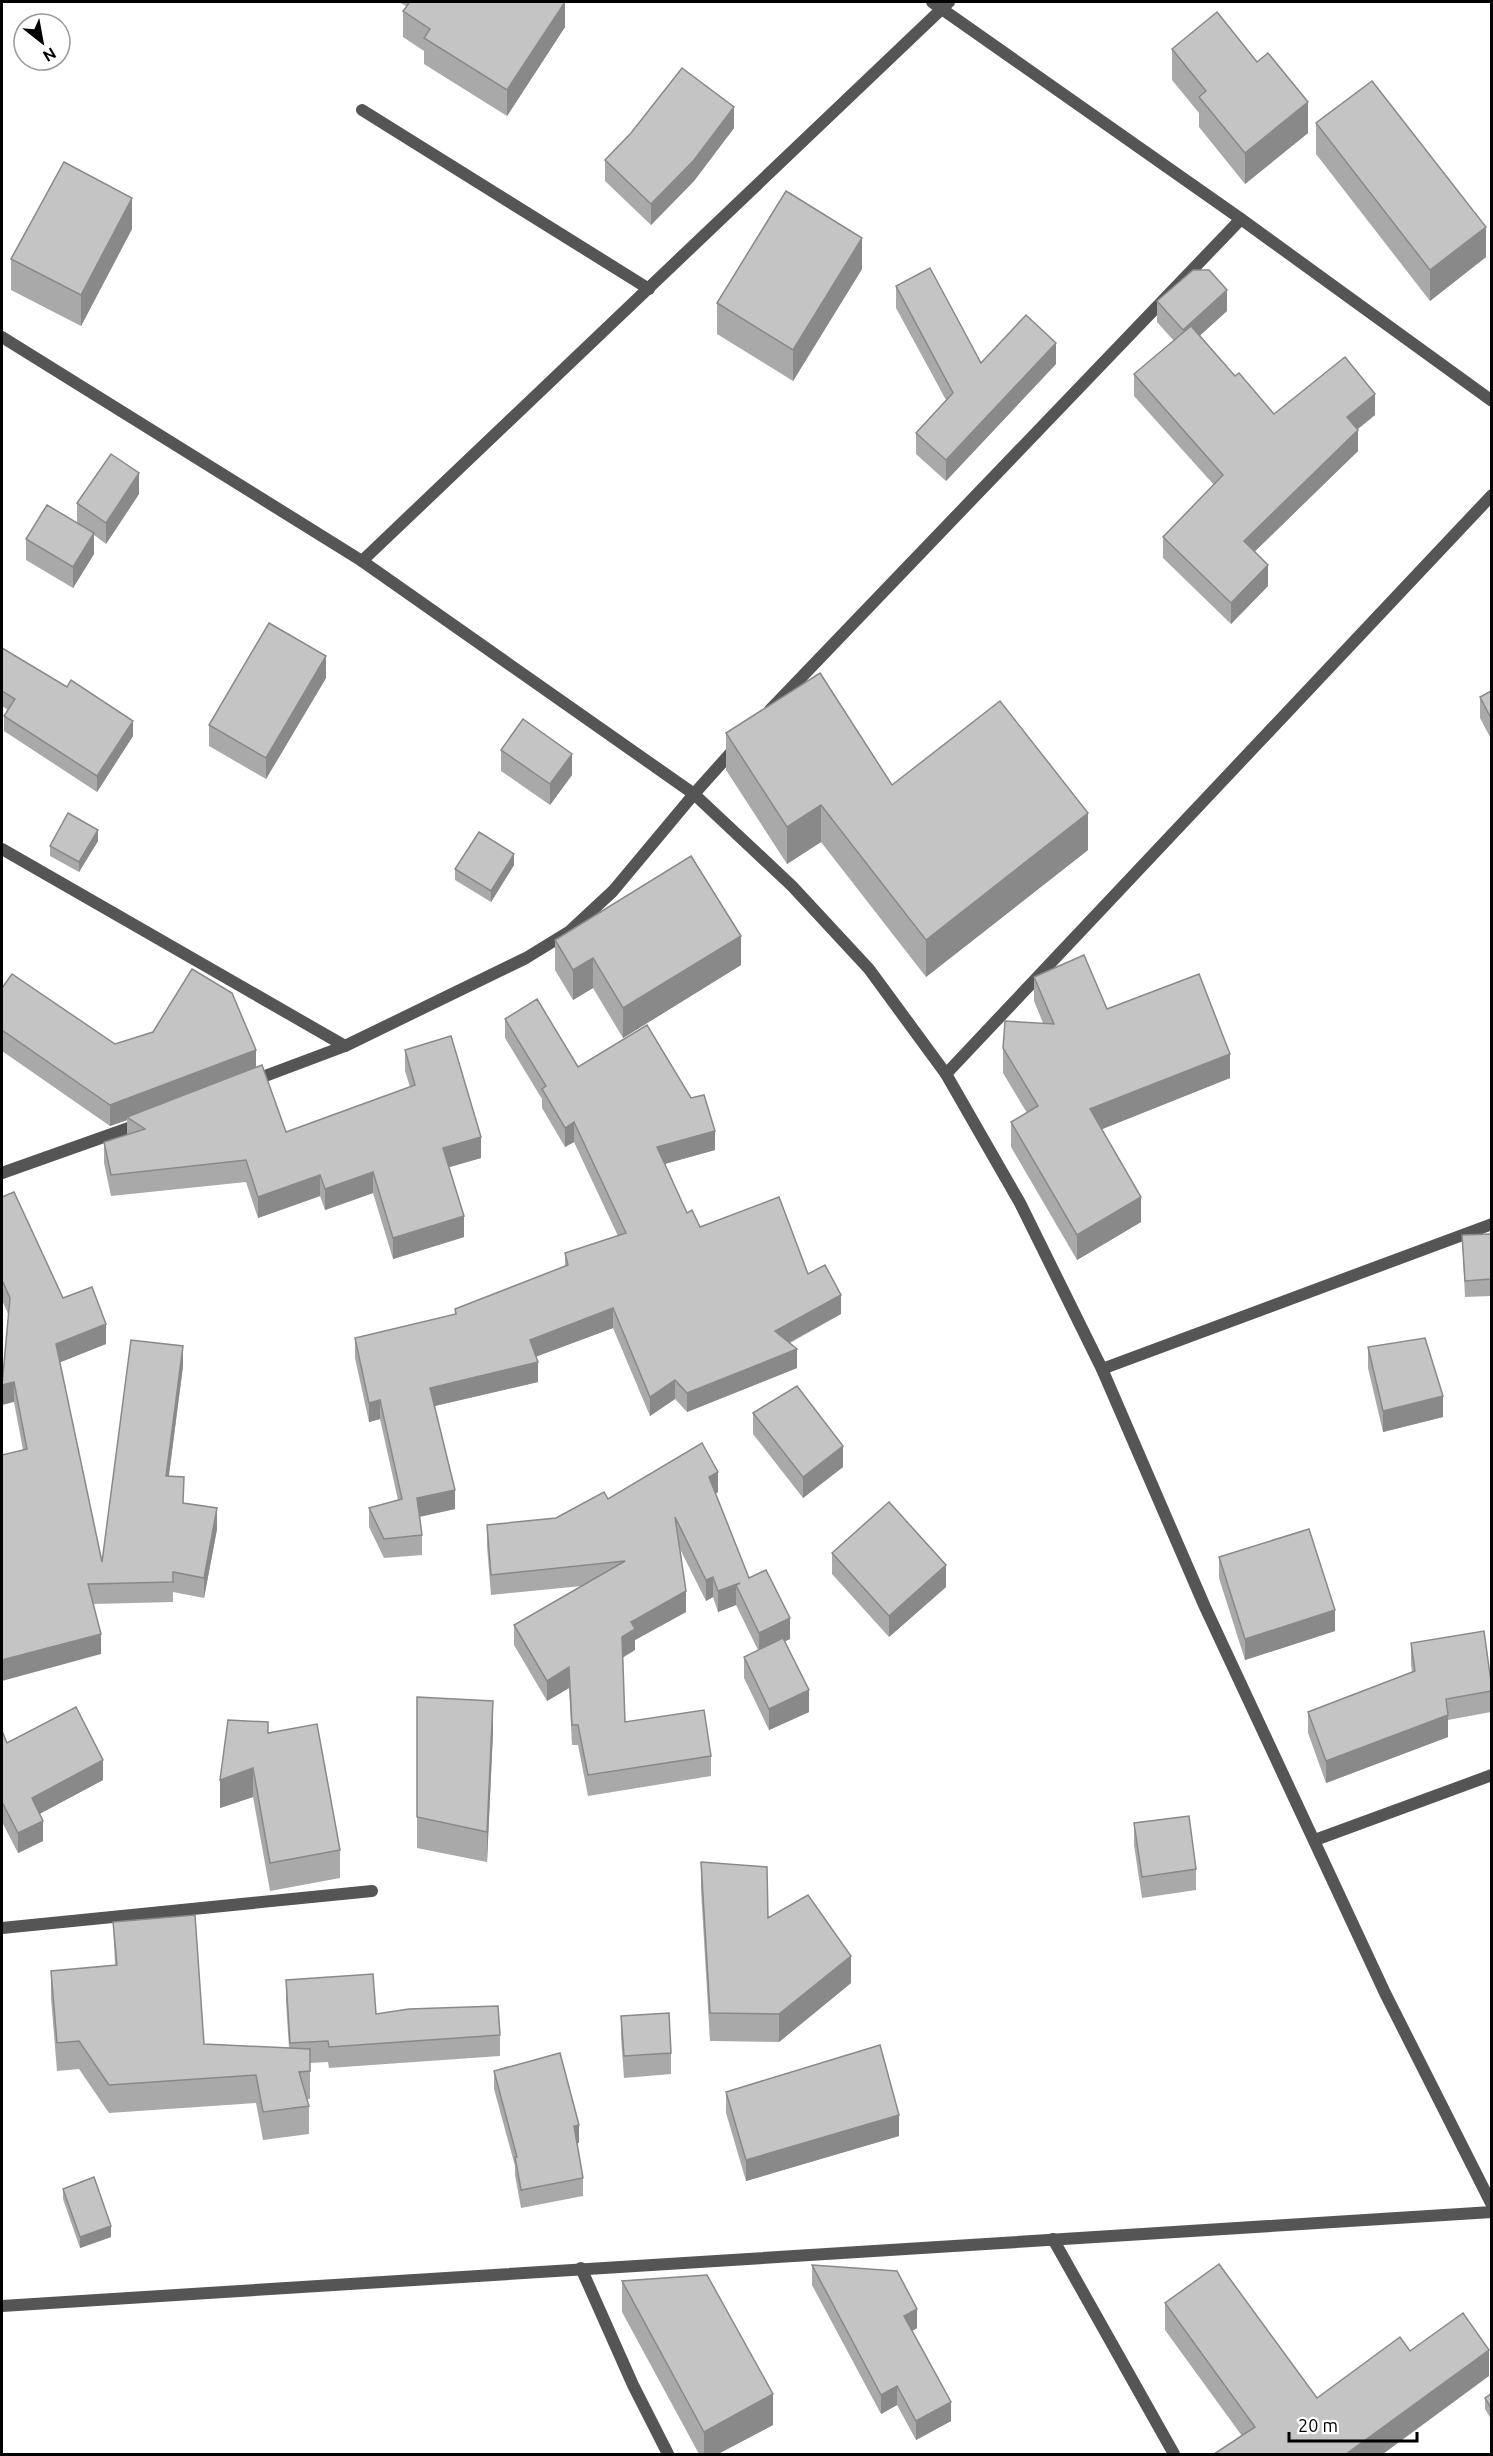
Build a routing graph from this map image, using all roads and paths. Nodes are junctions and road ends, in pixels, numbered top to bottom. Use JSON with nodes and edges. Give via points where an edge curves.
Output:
{"nodes":[{"id":1,"x":941,"y":4,"type":"edge"},
{"id":2,"x":362,"y":110,"type":"dead end"},
{"id":3,"x":1241,"y":219,"type":"junction"},
{"id":4,"x":649,"y":289,"type":"junction"},
{"id":5,"x":2,"y":337,"type":"edge"},
{"id":6,"x":1491,"y":400,"type":"edge"},
{"id":7,"x":1491,"y":495,"type":"edge"},
{"id":8,"x":362,"y":561,"type":"junction"},
{"id":9,"x":765,"y":716,"type":"edge"},
{"id":10,"x":741,"y":742,"type":"edge"},
{"id":11,"x":694,"y":794,"type":"junction"},
{"id":12,"x":2,"y":849,"type":"edge"},
{"id":13,"x":345,"y":1046,"type":"junction"},
{"id":14,"x":946,"y":1074,"type":"junction"},
{"id":15,"x":240,"y":1086,"type":"edge"},
{"id":16,"x":153,"y":1119,"type":"edge"},
{"id":17,"x":2,"y":1173,"type":"edge"},
{"id":18,"x":1491,"y":1224,"type":"edge"},
{"id":19,"x":1102,"y":1370,"type":"junction"},
{"id":20,"x":1491,"y":1775,"type":"edge"},
{"id":21,"x":1315,"y":1840,"type":"junction"},
{"id":22,"x":372,"y":1890,"type":"dead end"},
{"id":23,"x":2,"y":1928,"type":"edge"},
{"id":24,"x":1491,"y":2205,"type":"edge"},
{"id":25,"x":1491,"y":2212,"type":"edge"},
{"id":26,"x":1053,"y":2239,"type":"junction"},
{"id":27,"x":581,"y":2268,"type":"junction"},
{"id":28,"x":2,"y":2306,"type":"edge"},
{"id":29,"x":668,"y":2454,"type":"edge"},
{"id":30,"x":1174,"y":2454,"type":"edge"}],
"edges":[{"from":1,"to":3,"type":"street"},
{"from":1,"to":4,"type":"street"},
{"from":2,"to":4,"type":"street"},
{"from":3,"to":6,"type":"street"},
{"from":3,"to":9,"type":"street"},
{"from":4,"to":8,"type":"street"},
{"from":5,"to":8,"type":"street"},
{"from":7,"to":14,"type":"street"},
{"from":8,"to":11,"type":"street"},
{"from":10,"to":11,"type":"street"},
{"from":11,"to":13,"type":"street","via":[[613,891],[570,931],[526,958]]},
{"from":11,"to":14,"type":"street","via":[[792,886],[869,969]]},
{"from":12,"to":13,"type":"street"},
{"from":13,"to":15,"type":"street"},
{"from":14,"to":19,"type":"street","via":[[1020,1203]]},
{"from":16,"to":17,"type":"street"},
{"from":18,"to":19,"type":"street"},
{"from":19,"to":21,"type":"street","via":[[1205,1607]]},
{"from":20,"to":21,"type":"street"},
{"from":21,"to":24,"type":"street","via":[[1385,1993]]},
{"from":22,"to":23,"type":"street"},
{"from":25,"to":26,"type":"street"},
{"from":26,"to":27,"type":"street"},
{"from":26,"to":30,"type":"street"},
{"from":27,"to":28,"type":"street"},
{"from":27,"to":29,"type":"street"}]}
